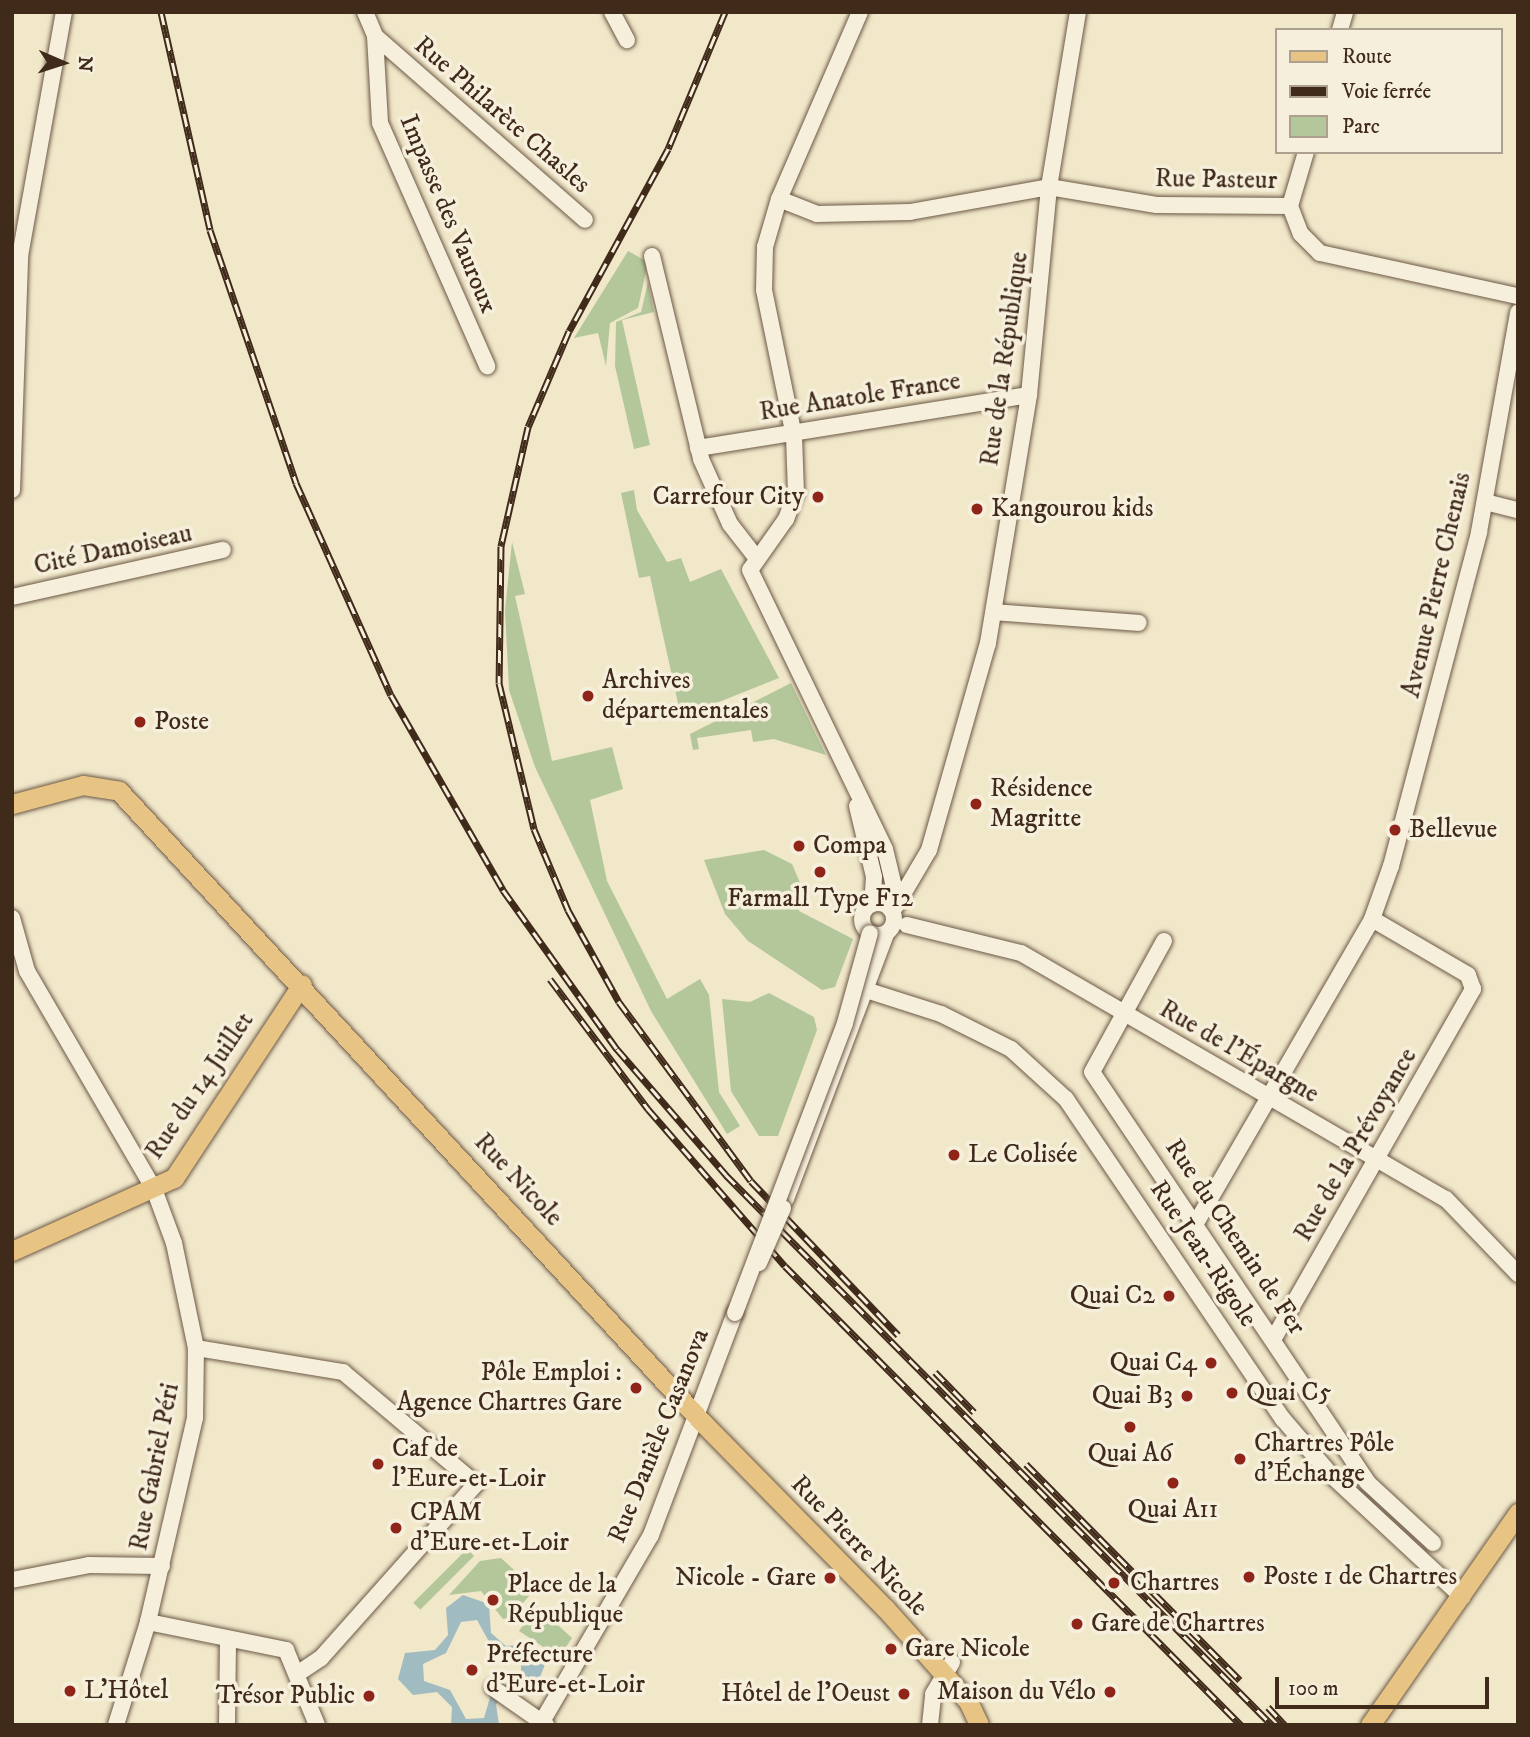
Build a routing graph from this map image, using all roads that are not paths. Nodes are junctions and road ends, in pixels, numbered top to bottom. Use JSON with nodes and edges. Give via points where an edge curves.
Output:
{"nodes":[{"id":1,"x":64,"y":12,"type":"edge"},
{"id":2,"x":365,"y":12,"type":"edge"},
{"id":3,"x":612,"y":12,"type":"edge"},
{"id":4,"x":860,"y":12,"type":"edge"},
{"id":5,"x":1078,"y":12,"type":"edge"},
{"id":6,"x":375,"y":36,"type":"junction"},
{"id":7,"x":627,"y":40,"type":"dead end"},
{"id":8,"x":1305,"y":154,"type":"edge"},
{"id":9,"x":1049,"y":187,"type":"junction"},
{"id":10,"x":779,"y":199,"type":"junction"},
{"id":11,"x":1290,"y":206,"type":"junction"},
{"id":12,"x":585,"y":220,"type":"dead end"},
{"id":13,"x":652,"y":256,"type":"dead end"},
{"id":14,"x":1518,"y":296,"type":"edge"},
{"id":15,"x":1518,"y":312,"type":"edge"},
{"id":16,"x":487,"y":366,"type":"dead end"},
{"id":17,"x":1029,"y":395,"type":"junction"},
{"id":18,"x":794,"y":436,"type":"junction"},
{"id":19,"x":698,"y":447,"type":"junction"},
{"id":20,"x":13,"y":478,"type":"edge"},
{"id":21,"x":12,"y":491,"type":"edge"},
{"id":22,"x":1485,"y":502,"type":"junction"},
{"id":23,"x":1518,"y":510,"type":"edge"},
{"id":24,"x":223,"y":550,"type":"dead end"},
{"id":25,"x":755,"y":556,"type":"junction"},
{"id":26,"x":12,"y":597,"type":"edge"},
{"id":27,"x":994,"y":612,"type":"junction"},
{"id":28,"x":1139,"y":624,"type":"dead end"},
{"id":29,"x":852,"y":783,"type":"junction"},
{"id":30,"x":12,"y":804,"type":"edge"},
{"id":31,"x":872,"y":904,"type":"junction"},
{"id":32,"x":12,"y":918,"type":"edge"},
{"id":33,"x":1372,"y":919,"type":"junction"},
{"id":34,"x":890,"y":922,"type":"junction"},
{"id":35,"x":1164,"y":940,"type":"dead end"},
{"id":36,"x":302,"y":985,"type":"junction"},
{"id":37,"x":869,"y":991,"type":"junction"},
{"id":38,"x":1122,"y":1014,"type":"junction"},
{"id":39,"x":1270,"y":1099,"type":"junction"},
{"id":40,"x":1376,"y":1158,"type":"junction"},
{"id":41,"x":154,"y":1189,"type":"junction"},
{"id":42,"x":1196,"y":1223,"type":"junction"},
{"id":43,"x":12,"y":1251,"type":"edge"},
{"id":44,"x":1518,"y":1274,"type":"edge"},
{"id":45,"x":735,"y":1313,"type":"junction"},
{"id":46,"x":1274,"y":1338,"type":"junction"},
{"id":47,"x":196,"y":1348,"type":"junction"},
{"id":48,"x":694,"y":1412,"type":"junction"},
{"id":49,"x":1518,"y":1513,"type":"edge"},
{"id":50,"x":1433,"y":1543,"type":"dead end"},
{"id":51,"x":162,"y":1566,"type":"junction"},
{"id":52,"x":12,"y":1580,"type":"edge"},
{"id":53,"x":1462,"y":1597,"type":"junction"},
{"id":54,"x":148,"y":1622,"type":"junction"},
{"id":55,"x":228,"y":1639,"type":"junction"},
{"id":56,"x":948,"y":1667,"type":"junction"},
{"id":57,"x":300,"y":1672,"type":"junction"},
{"id":58,"x":498,"y":1692,"type":"dead end"},
{"id":59,"x":542,"y":1724,"type":"edge"},
{"id":60,"x":977,"y":1724,"type":"edge"},
{"id":61,"x":117,"y":1725,"type":"edge"},
{"id":62,"x":227,"y":1725,"type":"edge"},
{"id":63,"x":317,"y":1725,"type":"edge"},
{"id":64,"x":930,"y":1725,"type":"edge"},
{"id":65,"x":1370,"y":1725,"type":"edge"}],
"edges":[{"from":1,"to":20,"type":"street","via":[[20,256]]},
{"from":2,"to":6,"type":"street","name":"Rue Philarète Chasles"},
{"from":3,"to":7,"type":"street"},
{"from":4,"to":10,"type":"street"},
{"from":5,"to":9,"type":"street","name":"Rue de la République"},
{"from":6,"to":12,"type":"street","name":"Rue Philarète Chasles"},
{"from":6,"to":16,"type":"street","name":"Impasse des Vauroux","via":[[380,123]]},
{"from":8,"to":11,"type":"street"},
{"from":9,"to":10,"type":"street","name":"Rue Pasteur","via":[[910,212],[817,214]]},
{"from":9,"to":11,"type":"street","name":"Rue Pasteur","via":[[1157,205]]},
{"from":9,"to":17,"type":"street","name":"Rue de la République"},
{"from":10,"to":18,"type":"street","via":[[765,247],[763,282]]},
{"from":11,"to":14,"type":"street","name":"Rue Pasteur","via":[[1301,234],[1320,253]]},
{"from":13,"to":19,"type":"street"},
{"from":15,"to":22,"type":"street","name":"Avenue Pierre Chenais"},
{"from":17,"to":18,"type":"street","name":"Rue Anatole France"},
{"from":17,"to":27,"type":"street","name":"Rue de la République"},
{"from":18,"to":19,"type":"street","name":"Rue Anatole France"},
{"from":18,"to":25,"type":"street","via":[[796,492],[786,519]]},
{"from":19,"to":25,"type":"street","via":[[730,524]]},
{"from":20,"to":21,"type":"street"},
{"from":22,"to":23,"type":"street"},
{"from":22,"to":33,"type":"street","name":"Avenue Pierre Chenais","via":[[1391,866]]},
{"from":24,"to":26,"type":"street","name":"Cité Damoiseau"},
{"from":25,"to":29,"type":"street","via":[[752,582]]},
{"from":27,"to":28,"type":"street"},
{"from":27,"to":34,"type":"street","name":"Rue de la République","via":[[954,776],[918,869]]},
{"from":29,"to":31,"type":"street","via":[[874,877]]},
{"from":29,"to":34,"type":"street","via":[[885,849],[896,895]]},
{"from":30,"to":36,"type":"main road","name":"Rue Nicole","via":[[83,785],[119,791]]},
{"from":31,"to":34,"type":"street","name":"Rue de l'Épargne"},
{"from":31,"to":34,"type":"street","via":[[862,919]]},
{"from":32,"to":41,"type":"street","name":"Rue Gabriel Péri","via":[[27,971]]},
{"from":33,"to":39,"type":"street","name":"Avenue Pierre Chenais"},
{"from":33,"to":40,"type":"street","name":"Rue de la Prévoyance","via":[[1468,975],[1473,989]]},
{"from":34,"to":37,"type":"street","name":"Rue Danièle Casanova"},
{"from":34,"to":38,"type":"street","name":"Rue de l'Épargne","via":[[1021,953]]},
{"from":34,"to":45,"type":"street","name":"Rue Danièle Casanova","bridge":true,"via":[[845,1023]]},
{"from":35,"to":38,"type":"street","name":"Rue du Chemin de Fer"},
{"from":36,"to":41,"type":"main road","name":"Rue du 14 Juillet","via":[[181,1171]]},
{"from":36,"to":48,"type":"main road","name":"Rue Nicole"},
{"from":37,"to":45,"type":"street","name":"Rue Danièle Casanova","bridge":true,"via":[[783,1208]]},
{"from":37,"to":53,"type":"street","name":"Rue Jean-Rigole","via":[[941,1014],[1011,1049],[1066,1099],[1283,1419],[1332,1476]]},
{"from":38,"to":39,"type":"street","name":"Rue de l'Épargne"},
{"from":38,"to":42,"type":"street","name":"Rue du Chemin de Fer","via":[[1092,1072]]},
{"from":39,"to":40,"type":"street","name":"Rue de l'Épargne"},
{"from":39,"to":42,"type":"street","name":"Avenue Pierre Chenais"},
{"from":40,"to":44,"type":"street","name":"Rue de l'Épargne","via":[[1446,1199]]},
{"from":40,"to":46,"type":"street","name":"Rue de la Prévoyance"},
{"from":41,"to":43,"type":"main road","name":"Rue du 14 Juillet"},
{"from":41,"to":47,"type":"street","name":"Rue Gabriel Péri","via":[[174,1243]]},
{"from":42,"to":46,"type":"street","name":"Rue du Chemin de Fer"},
{"from":45,"to":48,"type":"street","name":"Rue Danièle Casanova"},
{"from":46,"to":50,"type":"street","name":"Rue du Chemin de Fer","via":[[1367,1482]]},
{"from":47,"to":51,"type":"street","name":"Rue Gabriel Péri","via":[[195,1418]]},
{"from":47,"to":57,"type":"street","via":[[343,1372],[476,1484],[321,1658]]},
{"from":48,"to":56,"type":"main road","name":"Rue Pierre Nicole"},
{"from":48,"to":59,"type":"street","name":"Rue Danièle Casanova","via":[[651,1535]]},
{"from":49,"to":53,"type":"main road"},
{"from":51,"to":52,"type":"street","via":[[89,1565]]},
{"from":51,"to":54,"type":"street","name":"Rue Gabriel Péri"},
{"from":53,"to":65,"type":"main road"},
{"from":54,"to":55,"type":"street"},
{"from":54,"to":61,"type":"street","name":"Rue Gabriel Péri"},
{"from":55,"to":57,"type":"street","via":[[285,1650]]},
{"from":55,"to":62,"type":"street"},
{"from":56,"to":60,"type":"main road","name":"Rue Pierre Nicole"},
{"from":56,"to":64,"type":"street"},
{"from":57,"to":63,"type":"street"},
{"from":58,"to":59,"type":"street"}]}
